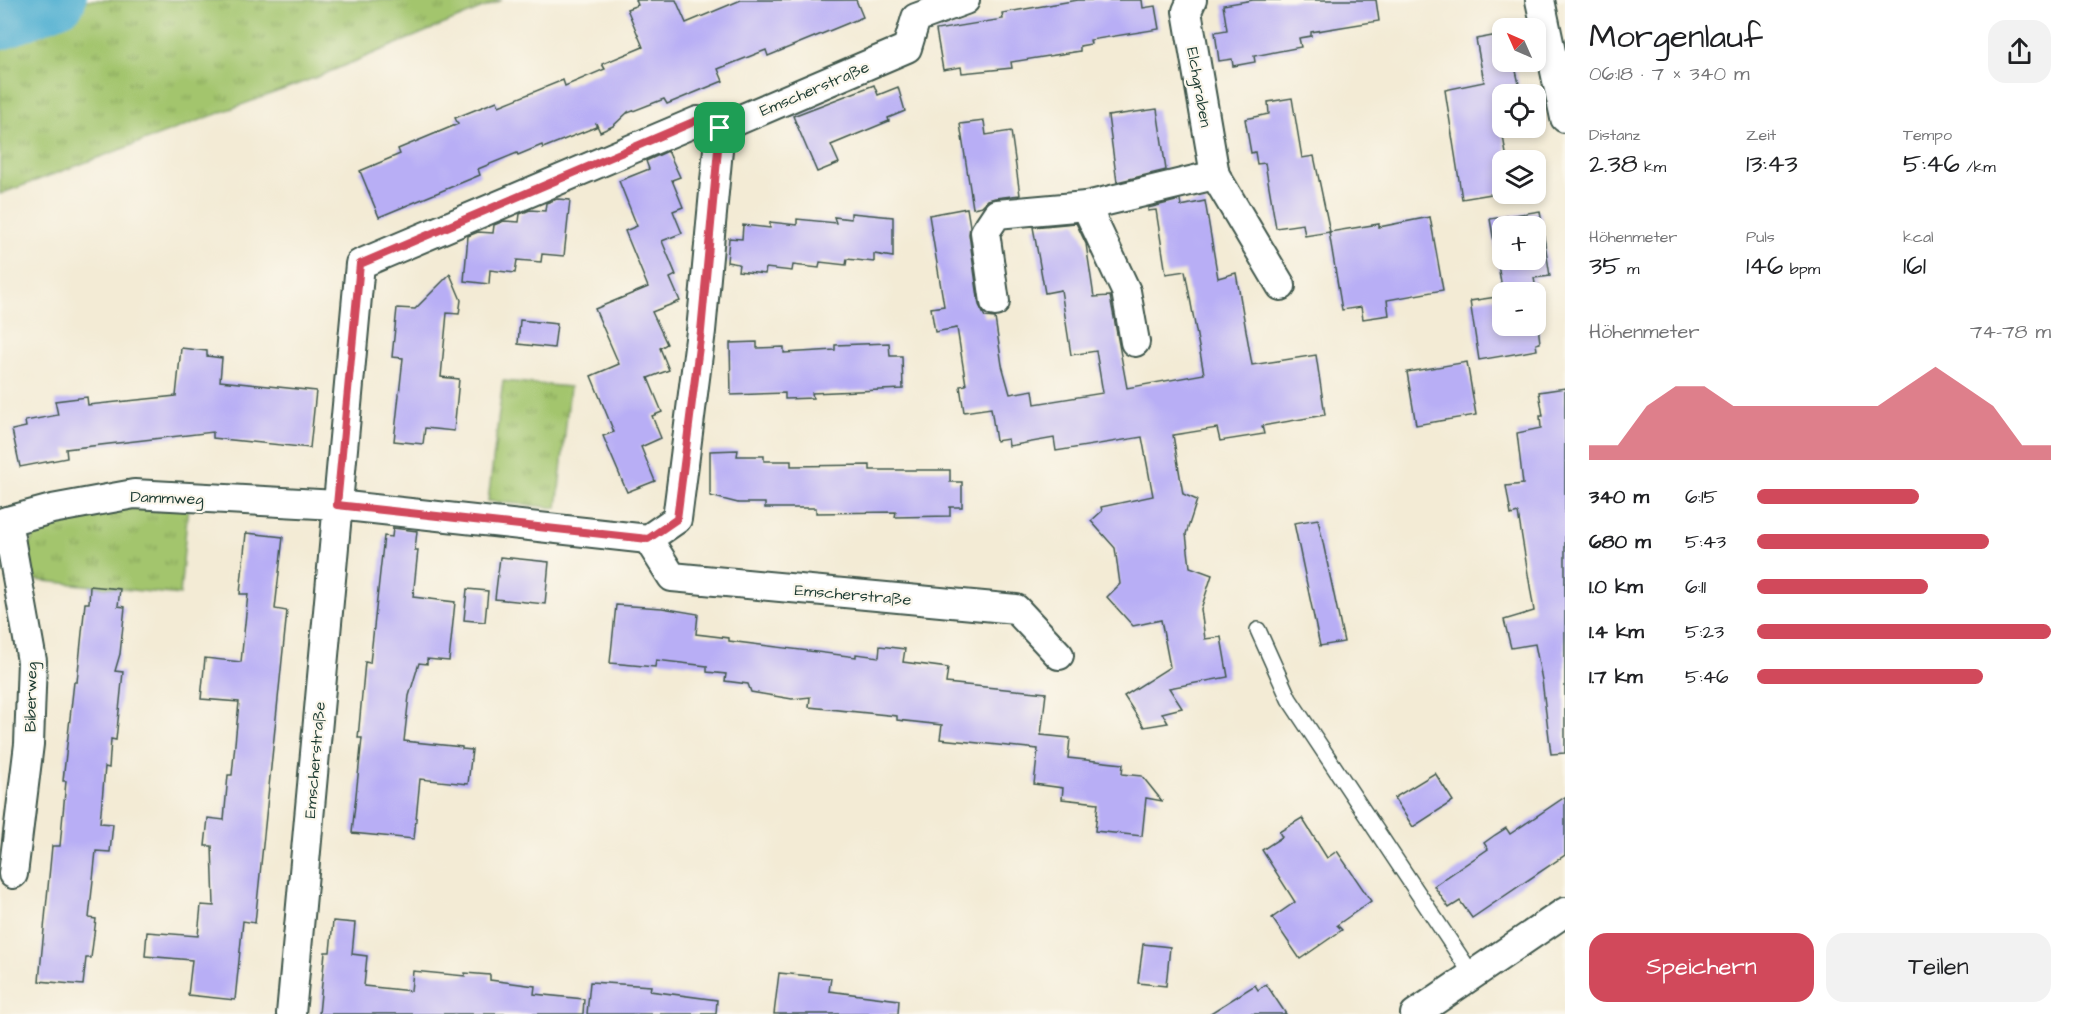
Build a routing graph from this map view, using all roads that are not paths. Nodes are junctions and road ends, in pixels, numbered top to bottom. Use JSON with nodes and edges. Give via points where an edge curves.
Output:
{"nodes":[{"id":1,"x":965,"y":0,"type":"edge"},
{"id":2,"x":1192,"y":0,"type":"edge"},
{"id":3,"x":1539,"y":0,"type":"edge"},
{"id":4,"x":1565,"y":118,"type":"edge"},
{"id":5,"x":720,"y":128,"type":"junction"},
{"id":6,"x":1215,"y":175,"type":"junction"},
{"id":7,"x":1086,"y":206,"type":"junction"},
{"id":8,"x":1281,"y":286,"type":"dead end"},
{"id":9,"x":995,"y":302,"type":"dead end"},
{"id":10,"x":1135,"y":342,"type":"dead end"},
{"id":11,"x":337,"y":505,"type":"junction"},
{"id":12,"x":4,"y":522,"type":"edge"},
{"id":13,"x":648,"y":539,"type":"junction"},
{"id":14,"x":1258,"y":630,"type":"dead end"},
{"id":15,"x":1059,"y":655,"type":"dead end"},
{"id":16,"x":13,"y":874,"type":"dead end"},
{"id":17,"x":1565,"y":912,"type":"edge"},
{"id":18,"x":1473,"y":976,"type":"junction"},
{"id":19,"x":291,"y":1014,"type":"edge"},
{"id":20,"x":1415,"y":1014,"type":"edge"}],
"edges":[{"from":1,"to":5,"type":"street","name":"Emscherstraße","via":[[916,18],[907,48]]},
{"from":2,"to":6,"type":"street","name":"Elchgraben","via":[[1187,11]]},
{"from":3,"to":4,"type":"street"},
{"from":5,"to":11,"type":"street","name":"Emscherstraße","via":[[698,120],[360,264]]},
{"from":5,"to":13,"type":"street","via":[[701,331],[677,519]]},
{"from":6,"to":7,"type":"street"},
{"from":6,"to":8,"type":"street","name":"Elchgraben"},
{"from":7,"to":9,"type":"street","via":[[998,214],[985,232]]},
{"from":7,"to":10,"type":"street","via":[[1126,291]]},
{"from":11,"to":12,"type":"street","name":"Dammweg","via":[[134,494]]},
{"from":11,"to":13,"type":"street"},
{"from":11,"to":19,"type":"street","name":"Emscherstraße"},
{"from":12,"to":16,"type":"street","name":"Biberweg","via":[[32,661],[29,744]]},
{"from":13,"to":15,"type":"street","name":"Emscherstraße","via":[[672,577],[1016,609]]},
{"from":14,"to":18,"type":"lane","via":[[1289,699]]},
{"from":17,"to":18,"type":"street"},
{"from":18,"to":20,"type":"street"}]}
